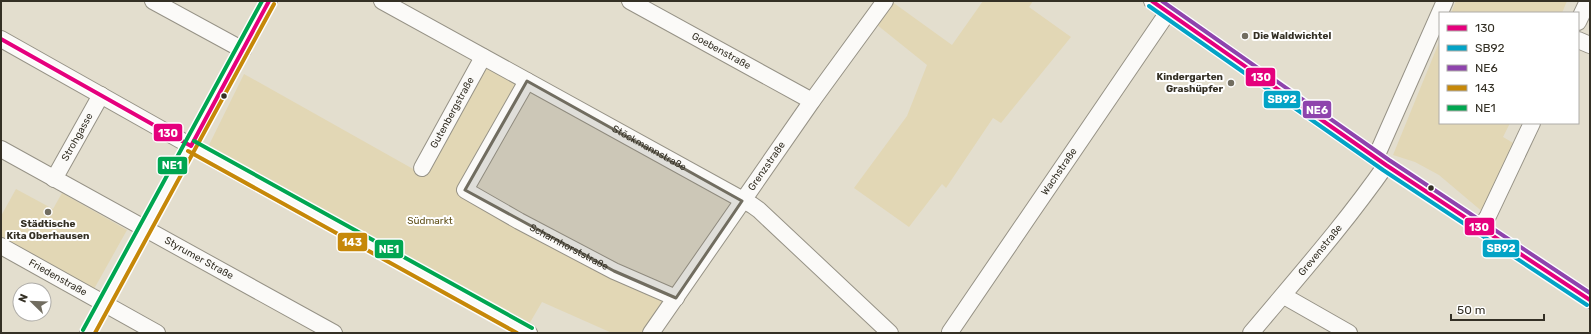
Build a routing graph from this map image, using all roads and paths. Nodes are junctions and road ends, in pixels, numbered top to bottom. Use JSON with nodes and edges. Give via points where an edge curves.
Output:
{"nodes":[{"id":1,"x":153,"y":1,"type":"edge"},
{"id":2,"x":269,"y":1,"type":"edge"},
{"id":3,"x":382,"y":1,"type":"edge"},
{"id":4,"x":630,"y":1,"type":"edge"},
{"id":5,"x":885,"y":1,"type":"edge"},
{"id":6,"x":1152,"y":1,"type":"edge"},
{"id":7,"x":1445,"y":1,"type":"edge"},
{"id":8,"x":1588,"y":1,"type":"edge"},
{"id":9,"x":1168,"y":12,"type":"junction"},
{"id":10,"x":1441,"y":12,"type":"edge"},
{"id":11,"x":1439,"y":16,"type":"edge"},
{"id":12,"x":1579,"y":20,"type":"edge"},
{"id":13,"x":1,"y":39,"type":"edge"},
{"id":14,"x":1579,"y":40,"type":"edge"},
{"id":15,"x":1590,"y":45,"type":"edge"},
{"id":16,"x":243,"y":50,"type":"junction"},
{"id":17,"x":483,"y":57,"type":"junction"},
{"id":18,"x":527,"y":81,"type":"junction"},
{"id":19,"x":101,"y":95,"type":"junction"},
{"id":20,"x":812,"y":101,"type":"junction"},
{"id":21,"x":1532,"y":124,"type":"edge"},
{"id":22,"x":191,"y":146,"type":"junction"},
{"id":23,"x":1,"y":149,"type":"edge"},
{"id":24,"x":1381,"y":161,"type":"junction"},
{"id":25,"x":422,"y":168,"type":"dead end"},
{"id":26,"x":54,"y":179,"type":"junction"},
{"id":27,"x":742,"y":201,"type":"junction"},
{"id":28,"x":1481,"y":227,"type":"junction"},
{"id":29,"x":146,"y":229,"type":"junction"},
{"id":30,"x":1,"y":246,"type":"edge"},
{"id":31,"x":1284,"y":296,"type":"junction"},
{"id":32,"x":676,"y":298,"type":"junction"},
{"id":33,"x":1590,"y":300,"type":"edge"},
{"id":34,"x":104,"y":304,"type":"junction"},
{"id":35,"x":88,"y":333,"type":"edge"},
{"id":36,"x":157,"y":333,"type":"edge"},
{"id":37,"x":334,"y":333,"type":"edge"},
{"id":38,"x":529,"y":333,"type":"edge"},
{"id":39,"x":651,"y":333,"type":"edge"},
{"id":40,"x":890,"y":333,"type":"edge"},
{"id":41,"x":951,"y":333,"type":"edge"},
{"id":42,"x":1251,"y":333,"type":"edge"},
{"id":43,"x":1349,"y":333,"type":"edge"}],
"edges":[{"from":1,"to":16,"type":"street"},
{"from":2,"to":16,"type":"street"},
{"from":3,"to":17,"type":"street","name":"Stöckmannstraße"},
{"from":4,"to":20,"type":"street","name":"Goebenstraße"},
{"from":5,"to":20,"type":"street","name":"Grenzstraße"},
{"from":6,"to":9,"type":"street"},
{"from":7,"to":10,"type":"street","name":"Grevenstraße"},
{"from":8,"to":12,"type":"street"},
{"from":9,"to":24,"type":"street"},
{"from":9,"to":41,"type":"street","name":"Wachstraße"},
{"from":11,"to":24,"type":"street","name":"Grevenstraße"},
{"from":13,"to":19,"type":"street"},
{"from":14,"to":15,"type":"street"},
{"from":16,"to":22,"type":"street"},
{"from":17,"to":18,"type":"street","name":"Stöckmannstraße"},
{"from":17,"to":25,"type":"street","name":"Gutenbergstraße"},
{"from":18,"to":27,"type":"street","name":"Stöckmannstraße"},
{"from":18,"to":32,"type":"street","name":"Scharnhorststraße","via":[[465,190],[614,271]]},
{"from":19,"to":22,"type":"street"},
{"from":19,"to":26,"type":"street","name":"Strohgasse"},
{"from":20,"to":27,"type":"street","name":"Grenzstraße"},
{"from":21,"to":28,"type":"street"},
{"from":22,"to":29,"type":"street"},
{"from":22,"to":38,"type":"street"},
{"from":23,"to":26,"type":"street","name":"Styrumer Straße"},
{"from":24,"to":28,"type":"street"},
{"from":24,"to":31,"type":"street","name":"Grevenstraße","via":[[1357,204]]},
{"from":26,"to":29,"type":"street","name":"Styrumer Straße"},
{"from":27,"to":32,"type":"street","name":"Grenzstraße"},
{"from":27,"to":40,"type":"street","name":"Stöckmannstraße","via":[[759,210]]},
{"from":28,"to":33,"type":"street"},
{"from":29,"to":34,"type":"street"},
{"from":29,"to":37,"type":"street","name":"Styrumer Straße"},
{"from":30,"to":34,"type":"street","name":"Friedenstraße"},
{"from":31,"to":42,"type":"street","name":"Grevenstraße"},
{"from":31,"to":43,"type":"street"},
{"from":32,"to":39,"type":"street","name":"Grenzstraße"},
{"from":34,"to":35,"type":"street"},
{"from":34,"to":36,"type":"street","name":"Friedenstraße"}]}
